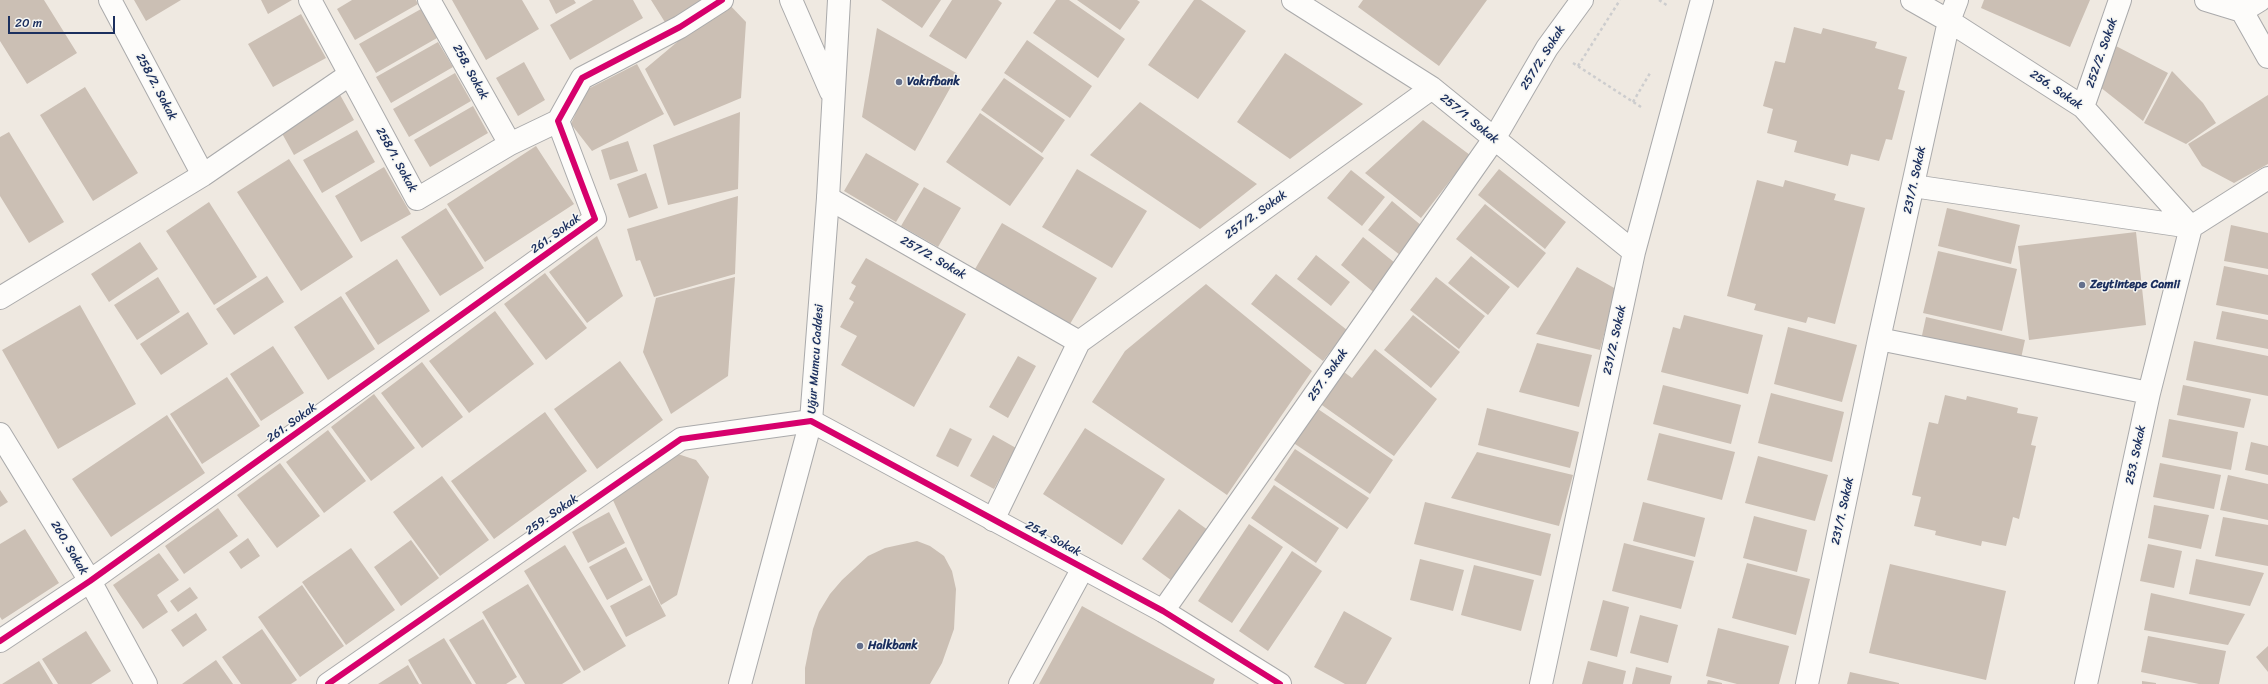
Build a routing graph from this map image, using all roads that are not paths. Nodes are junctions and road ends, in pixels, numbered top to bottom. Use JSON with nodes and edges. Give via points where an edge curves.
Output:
{"nodes":[{"id":1,"x":110,"y":0,"type":"edge"},
{"id":2,"x":310,"y":0,"type":"edge"},
{"id":3,"x":429,"y":0,"type":"edge"},
{"id":4,"x":722,"y":0,"type":"edge"},
{"id":5,"x":791,"y":0,"type":"edge"},
{"id":6,"x":839,"y":0,"type":"edge"},
{"id":7,"x":1293,"y":0,"type":"edge"},
{"id":8,"x":1582,"y":0,"type":"edge"},
{"id":9,"x":1702,"y":0,"type":"edge"},
{"id":10,"x":1912,"y":0,"type":"edge"},
{"id":11,"x":1957,"y":0,"type":"edge"},
{"id":12,"x":2120,"y":0,"type":"edge"},
{"id":13,"x":2206,"y":0,"type":"edge"},
{"id":14,"x":2251,"y":6,"type":"edge"},
{"id":15,"x":1949,"y":21,"type":"junction"},
{"id":16,"x":2268,"y":57,"type":"edge"},
{"id":17,"x":349,"y":75,"type":"junction"},
{"id":18,"x":1432,"y":88,"type":"junction"},
{"id":19,"x":833,"y":97,"type":"junction"},
{"id":20,"x":2083,"y":107,"type":"junction"},
{"id":21,"x":558,"y":121,"type":"junction"},
{"id":22,"x":1494,"y":139,"type":"junction"},
{"id":23,"x":510,"y":144,"type":"junction"},
{"id":24,"x":203,"y":175,"type":"junction"},
{"id":25,"x":2268,"y":178,"type":"edge"},
{"id":26,"x":1913,"y":186,"type":"junction"},
{"id":27,"x":828,"y":198,"type":"junction"},
{"id":28,"x":2191,"y":228,"type":"junction"},
{"id":29,"x":1634,"y":252,"type":"junction"},
{"id":30,"x":0,"y":298,"type":"edge"},
{"id":31,"x":1879,"y":339,"type":"junction"},
{"id":32,"x":1079,"y":342,"type":"junction"},
{"id":33,"x":2149,"y":394,"type":"junction"},
{"id":34,"x":811,"y":421,"type":"junction"},
{"id":35,"x":0,"y":434,"type":"edge"},
{"id":36,"x":993,"y":520,"type":"junction"},
{"id":37,"x":1083,"y":568,"type":"junction"},
{"id":38,"x":90,"y":581,"type":"junction"},
{"id":39,"x":1162,"y":611,"type":"junction"},
{"id":40,"x":0,"y":641,"type":"edge"},
{"id":41,"x":146,"y":684,"type":"edge"},
{"id":42,"x":328,"y":684,"type":"edge"},
{"id":43,"x":740,"y":684,"type":"edge"},
{"id":44,"x":1020,"y":684,"type":"edge"},
{"id":45,"x":1280,"y":684,"type":"edge"},
{"id":46,"x":1541,"y":684,"type":"edge"},
{"id":47,"x":1807,"y":684,"type":"edge"},
{"id":48,"x":2086,"y":684,"type":"edge"}],
"edges":[{"from":1,"to":24,"type":"street","name":"258/2. Sokak"},
{"from":2,"to":17,"type":"street","name":"258/1. Sokak"},
{"from":3,"to":23,"type":"street","name":"258. Sokak"},
{"from":4,"to":21,"type":"street","via":[[680,27],[582,78]]},
{"from":5,"to":19,"type":"street","name":"Uğur Mumcu Caddesi"},
{"from":6,"to":19,"type":"street","name":"Uğur Mumcu Caddesi"},
{"from":7,"to":18,"type":"street","name":"257/1. Sokak"},
{"from":8,"to":22,"type":"street","name":"257/2. Sokak","via":[[1547,48]]},
{"from":9,"to":29,"type":"street","name":"231/2. Sokak"},
{"from":10,"to":15,"type":"street","name":"256. Sokak"},
{"from":11,"to":15,"type":"street","name":"231/1. Sokak"},
{"from":12,"to":20,"type":"street","name":"252/2. Sokak"},
{"from":13,"to":14,"type":"street"},
{"from":14,"to":16,"type":"street"},
{"from":15,"to":20,"type":"street","name":"256. Sokak"},
{"from":15,"to":26,"type":"street","name":"231/1. Sokak"},
{"from":17,"to":23,"type":"street","name":"258/1. Sokak","via":[[417,199]]},
{"from":17,"to":24,"type":"street"},
{"from":18,"to":22,"type":"street","name":"257/1. Sokak"},
{"from":18,"to":32,"type":"street","name":"257/2. Sokak"},
{"from":19,"to":27,"type":"street","name":"Uğur Mumcu Caddesi"},
{"from":20,"to":28,"type":"street","name":"256. Sokak"},
{"from":21,"to":23,"type":"street","name":"258/1. Sokak"},
{"from":21,"to":38,"type":"street","name":"261. Sokak","via":[[595,219]]},
{"from":22,"to":29,"type":"street","name":"257/1. Sokak"},
{"from":22,"to":39,"type":"street","name":"257. Sokak"},
{"from":24,"to":30,"type":"street"},
{"from":25,"to":28,"type":"street"},
{"from":26,"to":28,"type":"street"},
{"from":26,"to":31,"type":"street","name":"231/1. Sokak"},
{"from":27,"to":32,"type":"street","name":"257/2. Sokak"},
{"from":27,"to":34,"type":"street","name":"Uğur Mumcu Caddesi"},
{"from":28,"to":33,"type":"street","name":"253. Sokak"},
{"from":29,"to":46,"type":"street","name":"231/2. Sokak"},
{"from":31,"to":33,"type":"street"},
{"from":31,"to":47,"type":"street","name":"231/1. Sokak"},
{"from":32,"to":36,"type":"street","name":"257/2. Sokak"},
{"from":33,"to":48,"type":"street","name":"253. Sokak"},
{"from":34,"to":36,"type":"street","name":"254. Sokak"},
{"from":34,"to":42,"type":"street","name":"259. Sokak","via":[[681,439]]},
{"from":34,"to":43,"type":"street","name":"Uğur Mumcu Caddesi"},
{"from":35,"to":38,"type":"street","name":"260. Sokak"},
{"from":36,"to":37,"type":"street","name":"254. Sokak"},
{"from":37,"to":39,"type":"street","name":"254. Sokak"},
{"from":37,"to":44,"type":"street"},
{"from":38,"to":40,"type":"street","name":"261. Sokak"},
{"from":38,"to":41,"type":"street","name":"260. Sokak"},
{"from":39,"to":45,"type":"street","name":"254. Sokak"}]}
